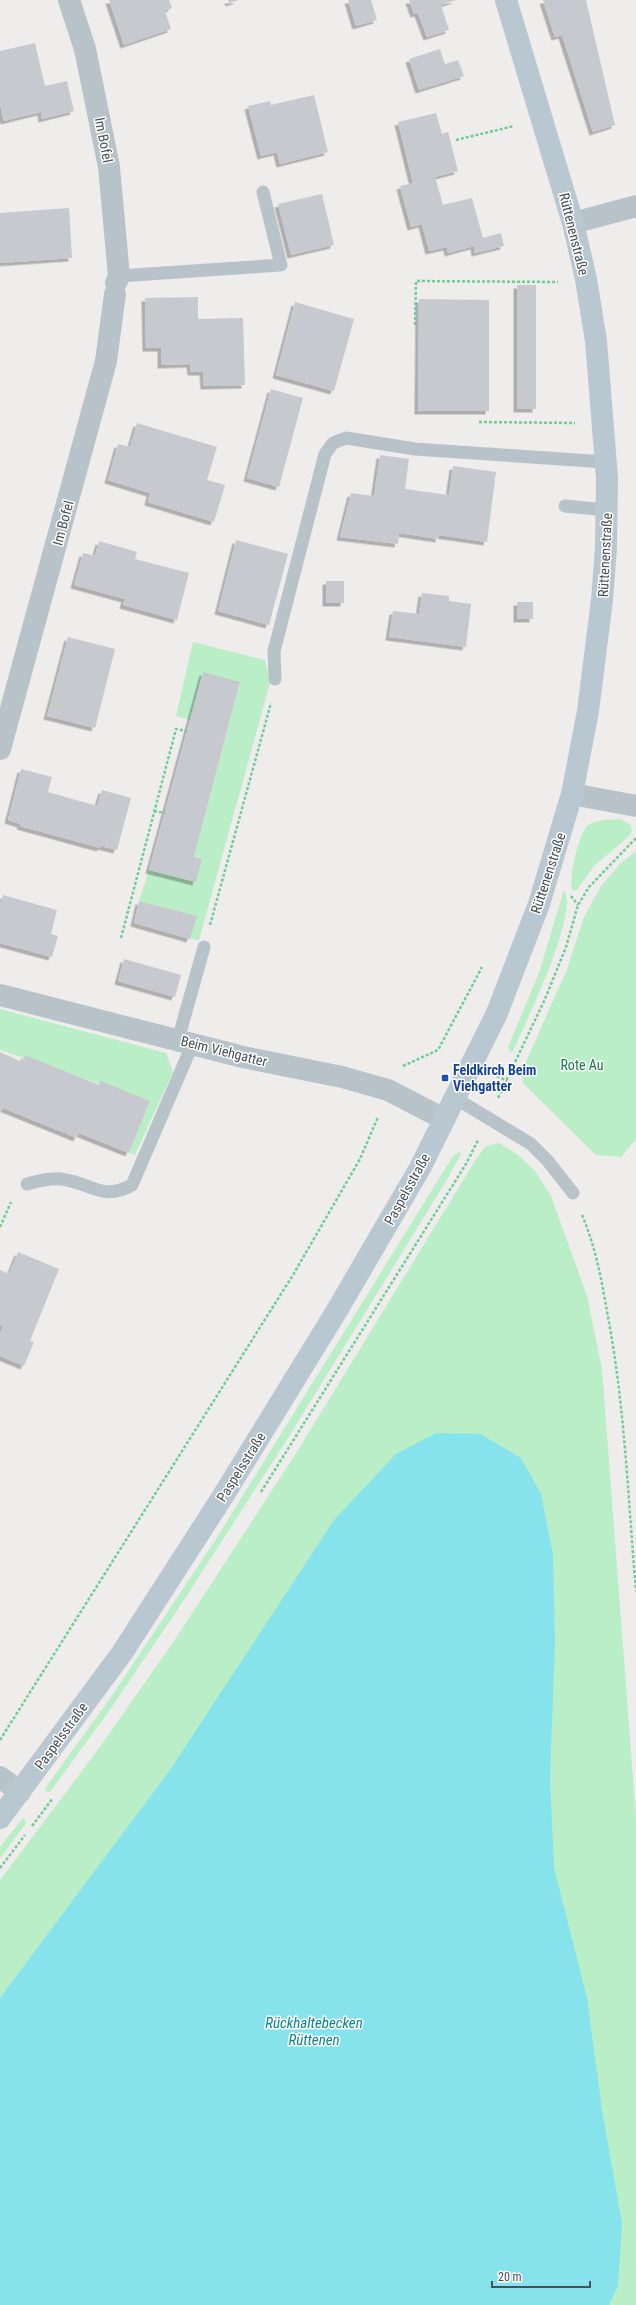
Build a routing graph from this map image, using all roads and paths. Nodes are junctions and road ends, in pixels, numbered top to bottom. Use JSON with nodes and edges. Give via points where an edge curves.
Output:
{"nodes":[{"id":1,"x":69,"y":0,"type":"edge"},
{"id":2,"x":506,"y":0,"type":"edge"},
{"id":3,"x":515,"y":125,"type":"dead end"},
{"id":4,"x":456,"y":140,"type":"dead end"},
{"id":5,"x":264,"y":192,"type":"dead end"},
{"id":6,"x":636,"y":206,"type":"edge"},
{"id":7,"x":573,"y":223,"type":"junction"},
{"id":8,"x":565,"y":282,"type":"dead end"},
{"id":9,"x":116,"y":284,"type":"junction"},
{"id":10,"x":415,"y":324,"type":"dead end"},
{"id":11,"x":479,"y":422,"type":"dead end"},
{"id":12,"x":582,"y":423,"type":"dead end"},
{"id":13,"x":605,"y":462,"type":"junction"},
{"id":14,"x":565,"y":506,"type":"dead end"},
{"id":15,"x":607,"y":510,"type":"junction"},
{"id":16,"x":275,"y":679,"type":"joint"},
{"id":17,"x":187,"y":731,"type":"dead end"},
{"id":18,"x":0,"y":749,"type":"edge"},
{"id":19,"x":572,"y":794,"type":"junction"},
{"id":20,"x":636,"y":806,"type":"edge"},
{"id":21,"x":154,"y":811,"type":"junction"},
{"id":22,"x":165,"y":814,"type":"dead end"},
{"id":23,"x":121,"y":938,"type":"dead end"},
{"id":24,"x":204,"y":947,"type":"joint"},
{"id":25,"x":0,"y":995,"type":"edge"},
{"id":26,"x":185,"y":1042,"type":"junction"},
{"id":27,"x":438,"y":1050,"type":"dead end"},
{"id":28,"x":401,"y":1067,"type":"dead end"},
{"id":29,"x":455,"y":1098,"type":"junction"},
{"id":30,"x":378,"y":1115,"type":"dead end"},
{"id":31,"x":444,"y":1119,"type":"junction"},
{"id":32,"x":27,"y":1184,"type":"dead end"},
{"id":33,"x":573,"y":1194,"type":"joint"},
{"id":34,"x":636,"y":1591,"type":"edge"},
{"id":35,"x":0,"y":1740,"type":"edge"},
{"id":36,"x":0,"y":1777,"type":"edge"},
{"id":37,"x":20,"y":1792,"type":"junction"},
{"id":38,"x":0,"y":1818,"type":"edge"}],
"edges":[{"from":1,"to":9,"type":"street","name":"Im Bofel","via":[[85,49],[109,167]]},
{"from":2,"to":7,"type":"main road","name":"Rüttenenstraße"},
{"from":3,"to":4,"type":"path"},
{"from":5,"to":9,"type":"lane","via":[[280,265]]},
{"from":6,"to":7,"type":"street"},
{"from":7,"to":13,"type":"main road","name":"Rüttenenstraße","via":[[586,279],[596,341]]},
{"from":8,"to":10,"type":"path","via":[[416,281]]},
{"from":9,"to":18,"type":"street","name":"Im Bofel","via":[[106,361]]},
{"from":11,"to":12,"type":"path"},
{"from":13,"to":15,"type":"main road","name":"Rüttenenstraße"},
{"from":13,"to":16,"type":"lane","via":[[415,449],[346,438],[333,443],[325,454],[276,643]]},
{"from":14,"to":15,"type":"lane"},
{"from":15,"to":19,"type":"main road","name":"Rüttenenstraße","via":[[602,600],[588,711]]},
{"from":16,"to":24,"type":"path","via":[[269,714]]},
{"from":17,"to":21,"type":"path","via":[[176,729]]},
{"from":19,"to":20,"type":"street"},
{"from":19,"to":29,"type":"main road","name":"Rüttenenstraße","via":[[549,875],[522,950],[497,1013]]},
{"from":21,"to":22,"type":"path"},
{"from":21,"to":23,"type":"path"},
{"from":24,"to":26,"type":"lane"},
{"from":25,"to":26,"type":"street","name":"Beim Viehgatter"},
{"from":26,"to":31,"type":"street","name":"Beim Viehgatter","via":[[388,1090]]},
{"from":26,"to":32,"type":"lane","via":[[132,1185],[119,1192],[106,1192],[61,1179]]},
{"from":27,"to":28,"type":"path"},
{"from":29,"to":31,"type":"main road","name":"Paspelsstraße"},
{"from":29,"to":33,"type":"lane","via":[[531,1144]]},
{"from":30,"to":35,"type":"path","via":[[360,1159],[293,1275]]},
{"from":31,"to":37,"type":"main road","name":"Paspelsstraße","via":[[420,1168],[340,1305],[223,1496],[122,1653]]},
{"from":33,"to":34,"type":"path","via":[[590,1233],[600,1269],[618,1370]]},
{"from":36,"to":37,"type":"street"},
{"from":37,"to":38,"type":"main road","name":"Paspelsstraße"}]}
